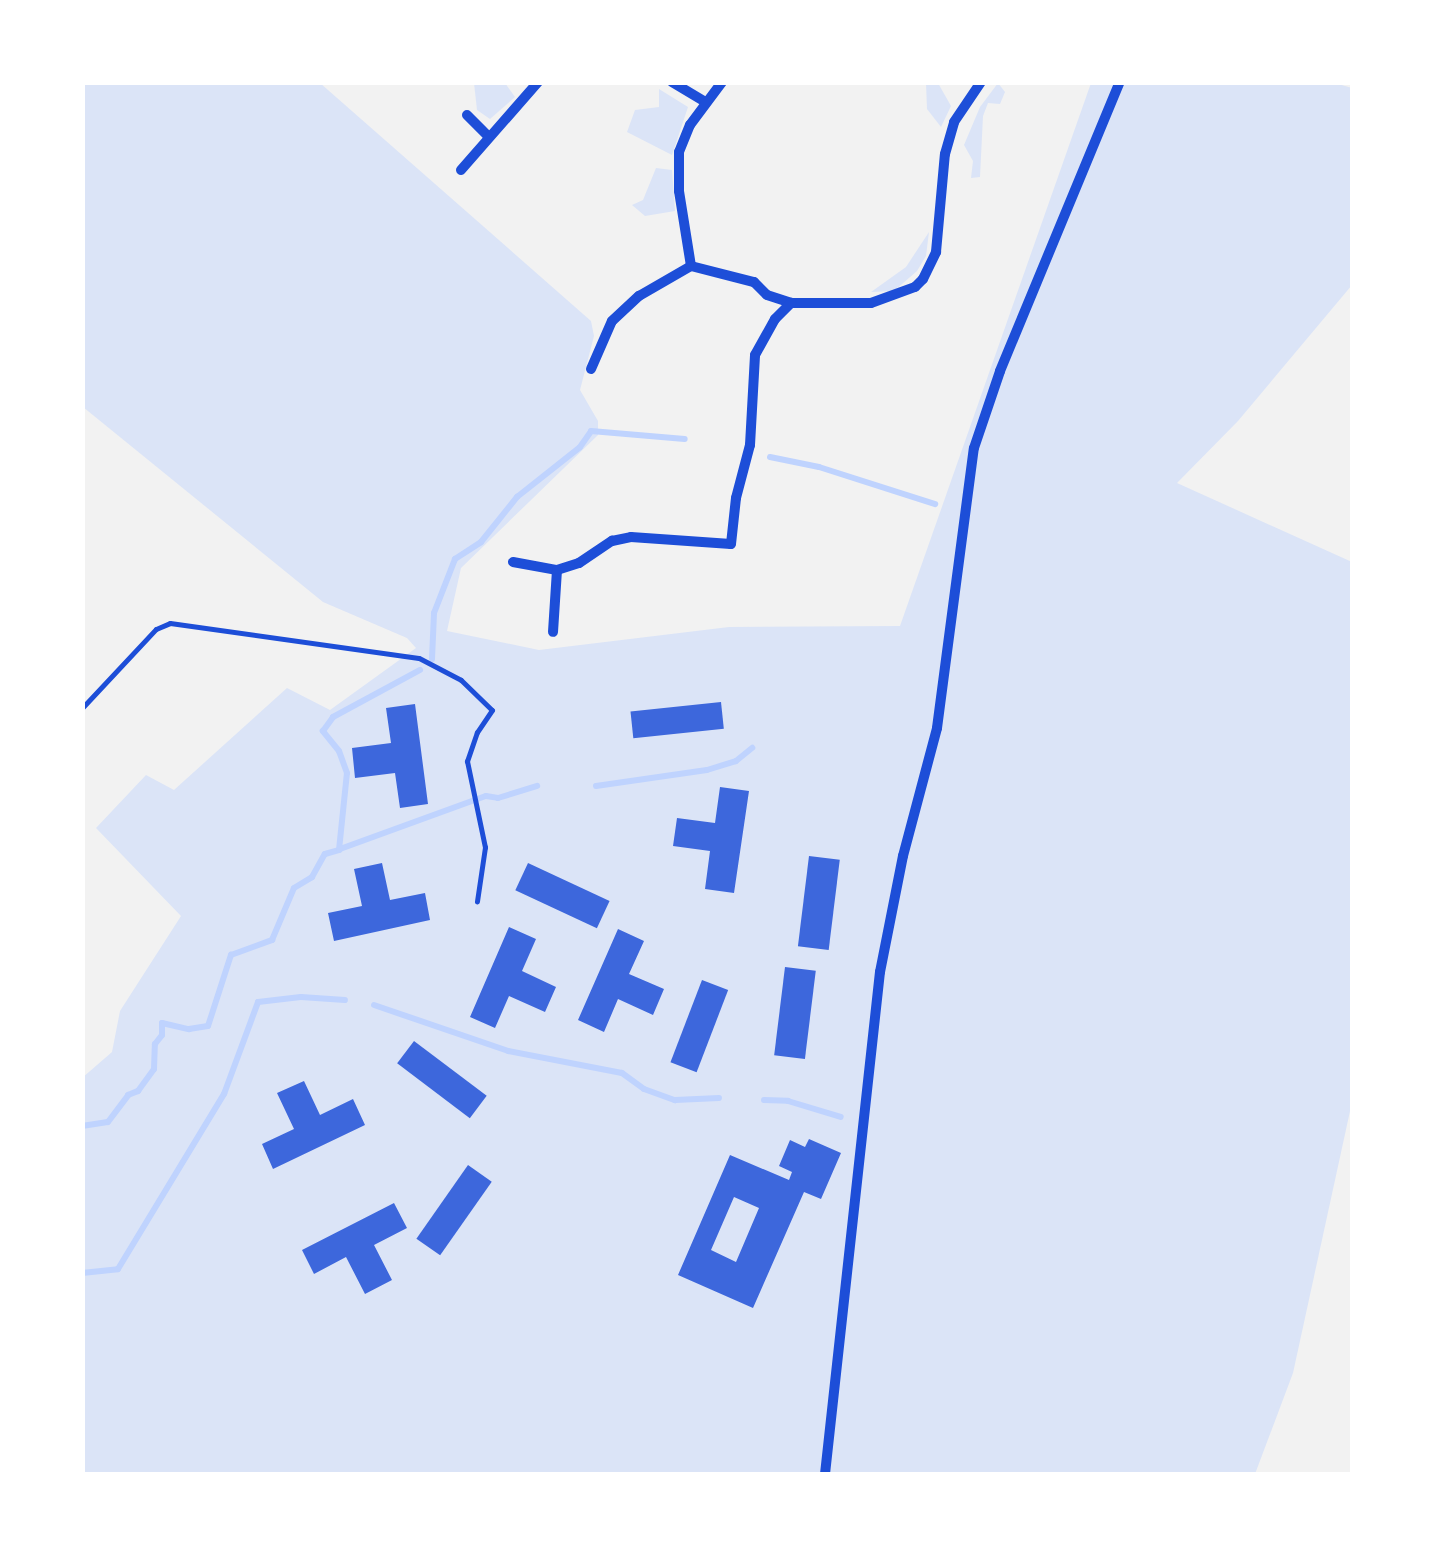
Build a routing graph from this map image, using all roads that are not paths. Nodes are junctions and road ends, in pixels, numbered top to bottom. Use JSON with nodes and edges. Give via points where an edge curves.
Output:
{"nodes":[{"id":1,"x":538,"y":82,"type":"edge"},
{"id":2,"x":672,"y":82,"type":"edge"},
{"id":3,"x":722,"y":82,"type":"edge"},
{"id":4,"x":981,"y":82,"type":"edge"},
{"id":5,"x":1120,"y":82,"type":"edge"},
{"id":6,"x":705,"y":102,"type":"junction"},
{"id":7,"x":467,"y":115,"type":"dead end"},
{"id":8,"x":488,"y":136,"type":"junction"},
{"id":9,"x":461,"y":170,"type":"dead end"},
{"id":10,"x":691,"y":266,"type":"junction"},
{"id":11,"x":790,"y":304,"type":"junction"},
{"id":12,"x":581,"y":348,"type":"dead end"},
{"id":13,"x":595,"y":352,"type":"junction"},
{"id":14,"x":591,"y":369,"type":"dead end"},
{"id":15,"x":513,"y":562,"type":"dead end"},
{"id":16,"x":557,"y":570,"type":"junction"},
{"id":17,"x":553,"y":632,"type":"dead end"},
{"id":18,"x":82,"y":708,"type":"edge"},
{"id":19,"x":476,"y":901,"type":"dead end"},
{"id":20,"x":825,"y":1474,"type":"edge"}],
"edges":[{"from":1,"to":8,"type":"street"},
{"from":2,"to":6,"type":"street"},
{"from":3,"to":6,"type":"street"},
{"from":4,"to":11,"type":"street","via":[[954,122],[936,252],[924,279],[901,295],[871,303]]},
{"from":5,"to":20,"type":"street","via":[[974,448],[936,728],[880,972]]},
{"from":6,"to":10,"type":"street","via":[[679,152]]},
{"from":7,"to":8,"type":"street"},
{"from":8,"to":9,"type":"street"},
{"from":10,"to":11,"type":"street","via":[[754,282]]},
{"from":10,"to":13,"type":"street","via":[[639,296],[612,321]]},
{"from":11,"to":16,"type":"street","via":[[755,355],[750,445],[731,544],[631,537]]},
{"from":12,"to":13,"type":"street"},
{"from":13,"to":14,"type":"street"},
{"from":15,"to":16,"type":"street"},
{"from":16,"to":17,"type":"street"},
{"from":18,"to":19,"type":"lane","via":[[156,629],[170,624],[419,658],[462,680],[492,710],[467,762],[485,847]]}]}
